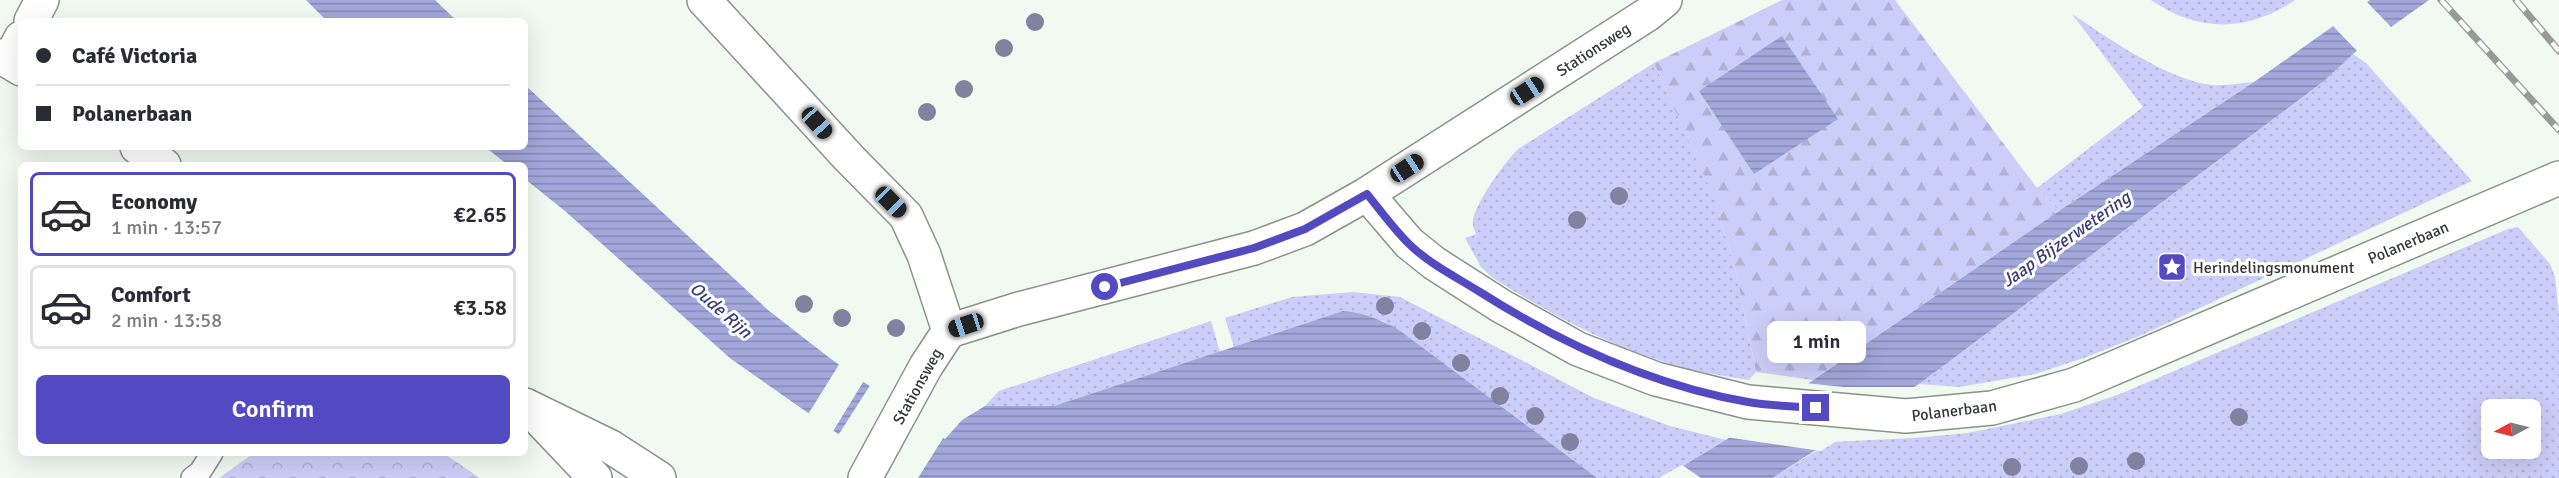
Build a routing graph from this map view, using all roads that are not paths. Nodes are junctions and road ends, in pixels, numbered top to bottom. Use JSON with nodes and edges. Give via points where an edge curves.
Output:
{"nodes":[{"id":1,"x":42,"y":0,"type":"edge"},
{"id":2,"x":704,"y":0,"type":"edge"},
{"id":3,"x":1665,"y":0,"type":"edge"},
{"id":4,"x":33,"y":18,"type":"edge"},
{"id":5,"x":142,"y":150,"type":"edge"},
{"id":6,"x":160,"y":162,"type":"edge"},
{"id":7,"x":2559,"y":178,"type":"edge"},
{"id":8,"x":1367,"y":194,"type":"junction"},
{"id":9,"x":949,"y":331,"type":"junction"},
{"id":10,"x":528,"y":407,"type":"edge"},
{"id":11,"x":528,"y":408,"type":"edge"},
{"id":12,"x":210,"y":456,"type":"edge"},
{"id":13,"x":869,"y":470,"type":"edge"},
{"id":14,"x":192,"y":478,"type":"edge"},
{"id":15,"x":595,"y":478,"type":"edge"},
{"id":16,"x":659,"y":478,"type":"edge"}],
"edges":[{"from":1,"to":4,"type":"main road"},
{"from":2,"to":9,"type":"main road","via":[[906,216],[924,255]]},
{"from":3,"to":8,"type":"main road","name":"Stationsweg"},
{"from":5,"to":6,"type":"main road"},
{"from":7,"to":8,"type":"main road","name":"Polanerbaan","via":[[2074,385],[1992,408],[1906,416],[1748,402],[1656,379],[1578,349],[1434,263],[1409,243]]},
{"from":8,"to":9,"type":"main road","name":"Stationsweg","via":[[1305,229],[1254,248]]},
{"from":9,"to":13,"type":"main road","name":"Stationsweg"},
{"from":10,"to":16,"type":"main road","via":[[611,447]]},
{"from":11,"to":15,"type":"main road"},
{"from":12,"to":14,"type":"lane"}]}
